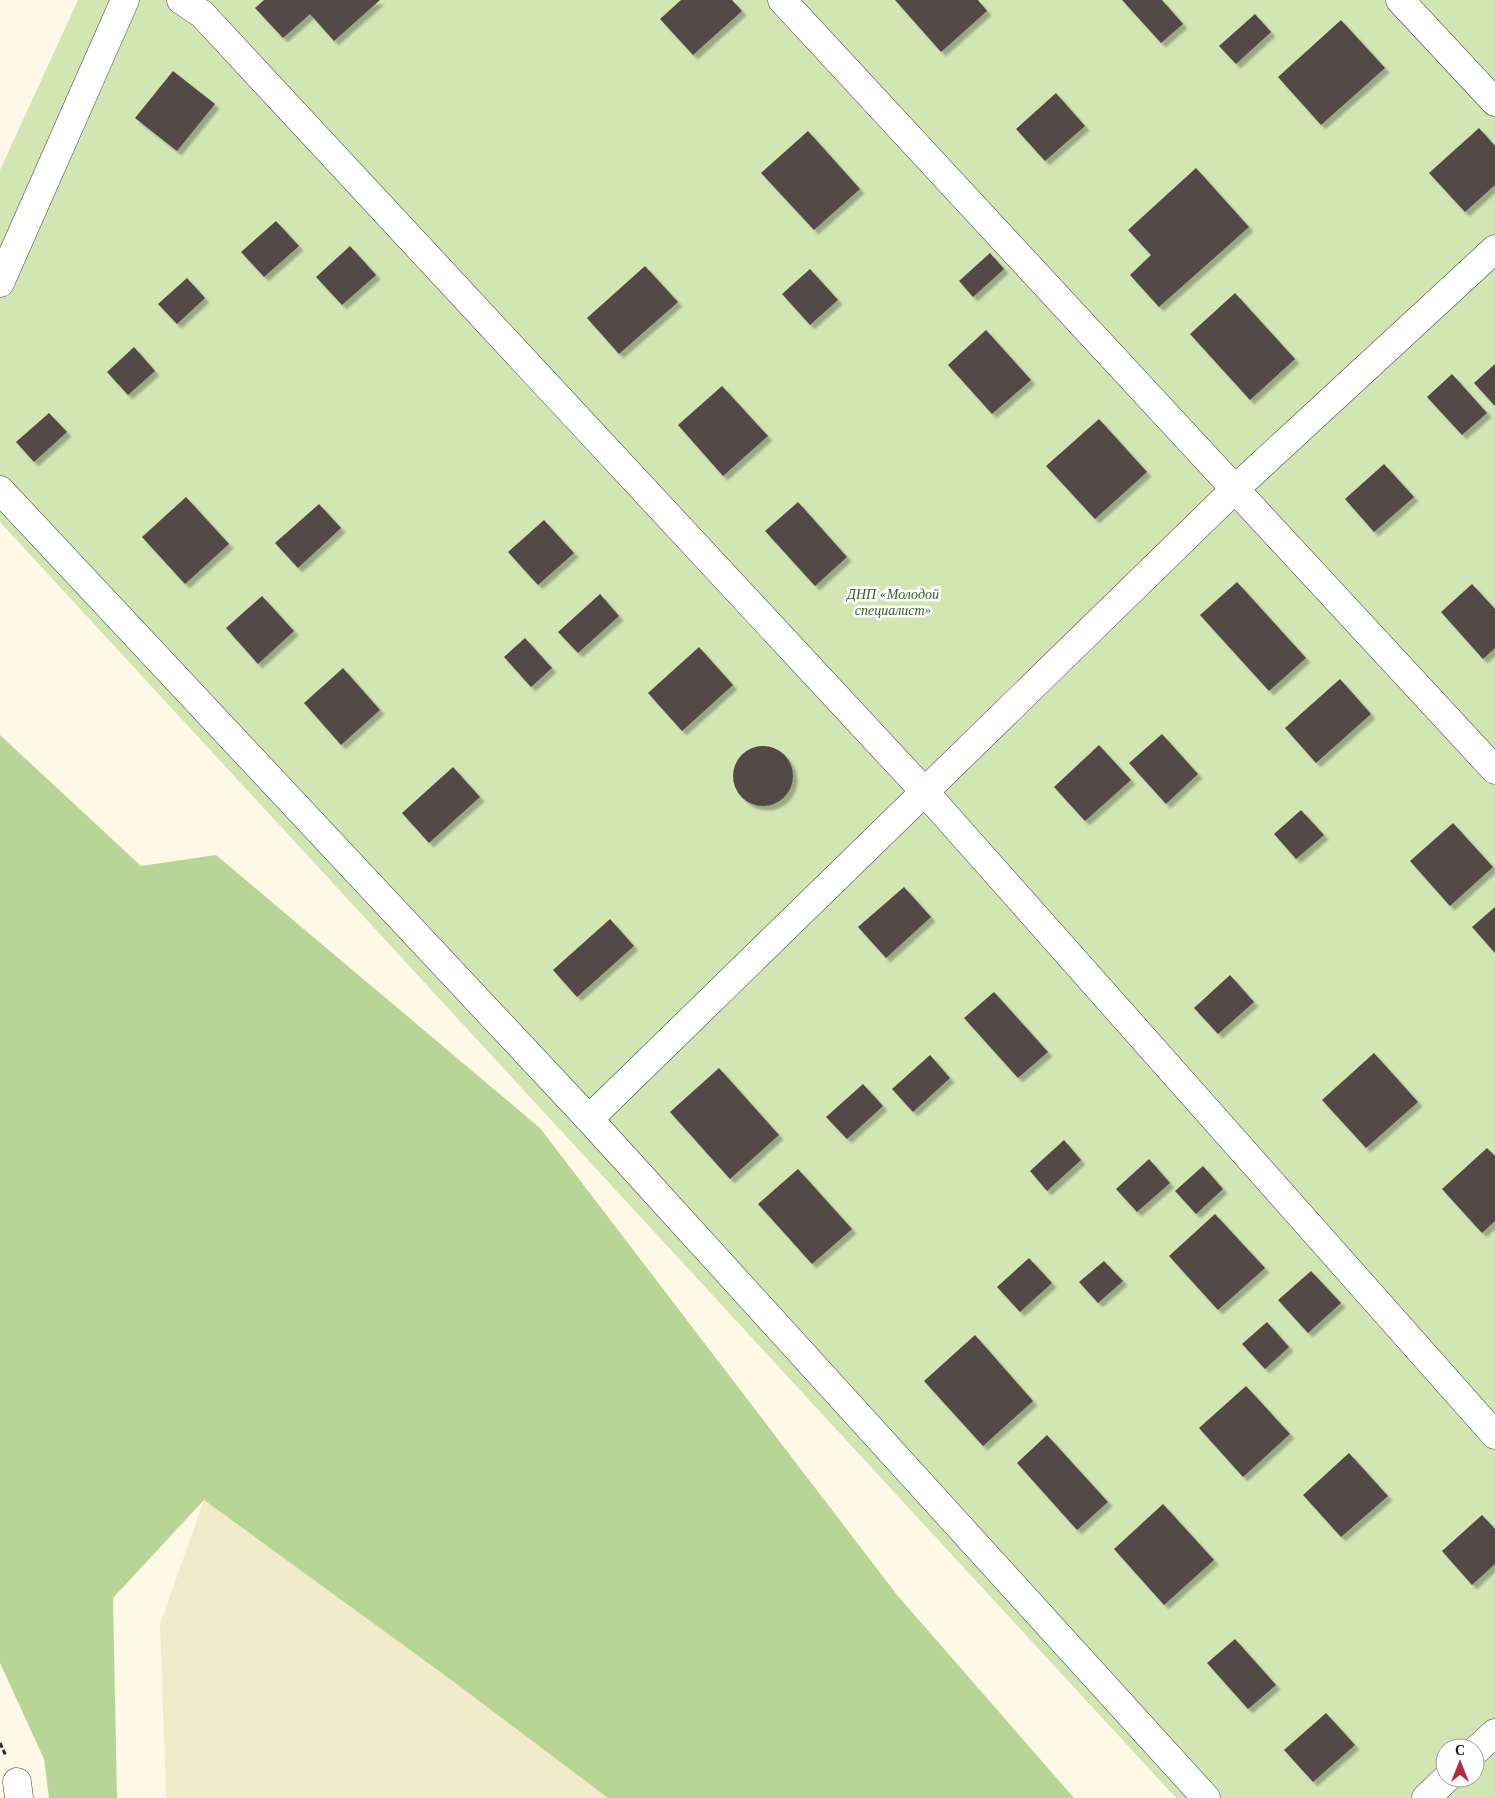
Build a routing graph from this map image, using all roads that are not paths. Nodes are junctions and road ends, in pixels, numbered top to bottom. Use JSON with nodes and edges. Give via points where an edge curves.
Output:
{"nodes":[{"id":1,"x":125,"y":0,"type":"edge"},
{"id":2,"x":181,"y":0,"type":"edge"},
{"id":3,"x":782,"y":0,"type":"edge"},
{"id":4,"x":1400,"y":0,"type":"edge"},
{"id":5,"x":1495,"y":102,"type":"edge"},
{"id":6,"x":1495,"y":249,"type":"edge"},
{"id":7,"x":0,"y":283,"type":"edge"},
{"id":8,"x":0,"y":490,"type":"edge"},
{"id":9,"x":1234,"y":490,"type":"junction"},
{"id":10,"x":1495,"y":770,"type":"edge"},
{"id":11,"x":924,"y":792,"type":"junction"},
{"id":12,"x":590,"y":1119,"type":"junction"},
{"id":13,"x":1495,"y":1435,"type":"edge"},
{"id":14,"x":1495,"y":1732,"type":"edge"},
{"id":15,"x":1485,"y":1742,"type":"edge"},
{"id":16,"x":1436,"y":1788,"type":"edge"},
{"id":17,"x":1206,"y":1798,"type":"edge"},
{"id":18,"x":1426,"y":1798,"type":"edge"}],
"edges":[{"from":1,"to":7,"type":"street"},
{"from":2,"to":11,"type":"street","via":[[202,14]]},
{"from":3,"to":9,"type":"street"},
{"from":4,"to":5,"type":"street"},
{"from":6,"to":9,"type":"street"},
{"from":8,"to":12,"type":"street"},
{"from":9,"to":10,"type":"street"},
{"from":9,"to":11,"type":"street"},
{"from":11,"to":12,"type":"street"},
{"from":11,"to":13,"type":"street"},
{"from":12,"to":17,"type":"street"},
{"from":14,"to":15,"type":"street"},
{"from":16,"to":18,"type":"street"}]}
